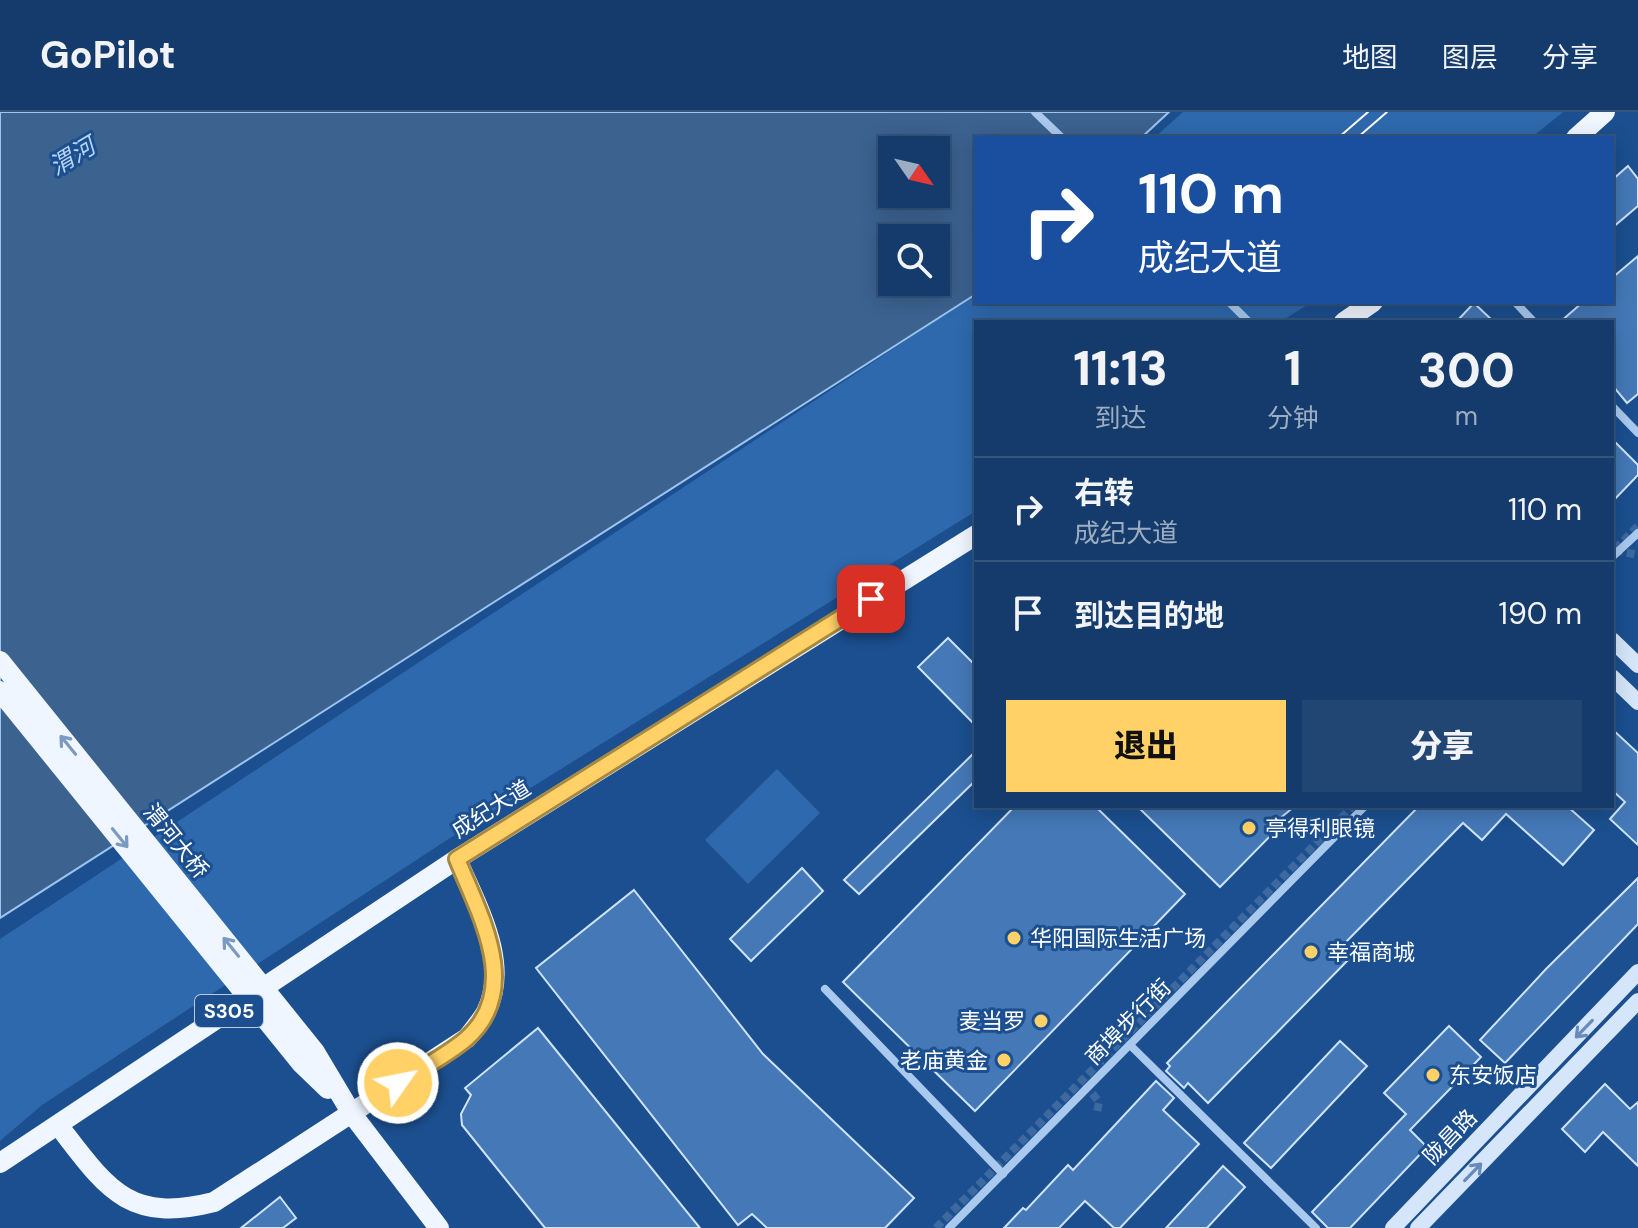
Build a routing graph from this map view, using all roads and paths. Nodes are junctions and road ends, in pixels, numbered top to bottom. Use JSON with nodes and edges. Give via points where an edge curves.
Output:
{"nodes":[{"id":1,"x":1035,"y":112,"type":"edge"},
{"id":2,"x":1605,"y":112,"type":"edge"},
{"id":3,"x":1060,"y":136,"type":"edge"},
{"id":4,"x":1578,"y":136,"type":"edge"},
{"id":5,"x":1231,"y":304,"type":"edge"},
{"id":6,"x":1370,"y":304,"type":"edge"},
{"id":7,"x":1517,"y":304,"type":"edge"},
{"id":8,"x":1247,"y":320,"type":"edge"},
{"id":9,"x":1347,"y":320,"type":"edge"},
{"id":10,"x":1532,"y":320,"type":"edge"},
{"id":11,"x":1614,"y":408,"type":"edge"},
{"id":12,"x":1638,"y":433,"type":"edge"},
{"id":13,"x":1638,"y":533,"type":"edge"},
{"id":14,"x":974,"y":536,"type":"edge"},
{"id":15,"x":1614,"y":555,"type":"edge"},
{"id":16,"x":1614,"y":642,"type":"edge"},
{"id":17,"x":0,"y":661,"type":"edge"},
{"id":18,"x":1638,"y":665,"type":"edge"},
{"id":19,"x":1614,"y":679,"type":"edge"},
{"id":20,"x":0,"y":691,"type":"edge"},
{"id":21,"x":1638,"y":702,"type":"edge"},
{"id":22,"x":1363,"y":808,"type":"edge"},
{"id":23,"x":457,"y":859,"type":"junction"},
{"id":24,"x":1638,"y":972,"type":"edge"},
{"id":25,"x":825,"y":989,"type":"dead end"},
{"id":26,"x":1638,"y":1001,"type":"edge"},
{"id":27,"x":1130,"y":1045,"type":"junction"},
{"id":28,"x":308,"y":1057,"type":"junction"},
{"id":29,"x":352,"y":1114,"type":"junction"},
{"id":30,"x":58,"y":1125,"type":"junction"},
{"id":31,"x":0,"y":1163,"type":"edge"},
{"id":32,"x":1003,"y":1174,"type":"junction"},
{"id":33,"x":439,"y":1228,"type":"edge"},
{"id":34,"x":949,"y":1228,"type":"edge"},
{"id":35,"x":1316,"y":1228,"type":"edge"},
{"id":36,"x":1393,"y":1228,"type":"edge"},
{"id":37,"x":1418,"y":1228,"type":"edge"}],
"edges":[{"from":1,"to":3,"type":"street"},
{"from":2,"to":4,"type":"main road"},
{"from":5,"to":8,"type":"street"},
{"from":6,"to":9,"type":"main road"},
{"from":7,"to":10,"type":"street"},
{"from":11,"to":12,"type":"street"},
{"from":13,"to":15,"type":"street"},
{"from":14,"to":23,"type":"main road","name":"成纪大道"},
{"from":16,"to":18,"type":"main road"},
{"from":28,"to":17,"type":"main road","name":"渭河大桥","one_way":true},
{"from":19,"to":21,"type":"main road"},
{"from":20,"to":28,"type":"main road","name":"渭河大桥","one_way":true},
{"from":22,"to":27,"type":"street","name":"商埠步行街"},
{"from":23,"to":29,"type":"main road","via":[[493,949],[495,981],[486,1012],[467,1038]]},
{"from":23,"to":30,"type":"main road","name":"成纪大道","number":"S305"},
{"from":24,"to":36,"type":"main road","name":"陇昌路","one_way":true},
{"from":25,"to":32,"type":"street"},
{"from":37,"to":26,"type":"main road","name":"陇昌路","one_way":true},
{"from":27,"to":32,"type":"street","name":"商埠步行街"},
{"from":27,"to":35,"type":"street"},
{"from":28,"to":29,"type":"main road"},
{"from":29,"to":30,"type":"main road","via":[[214,1202],[185,1209],[156,1208],[103,1183]]},
{"from":29,"to":33,"type":"main road"},
{"from":30,"to":31,"type":"main road","name":"成纪大道","number":"S305"},
{"from":32,"to":34,"type":"street","name":"商埠步行街"}]}
